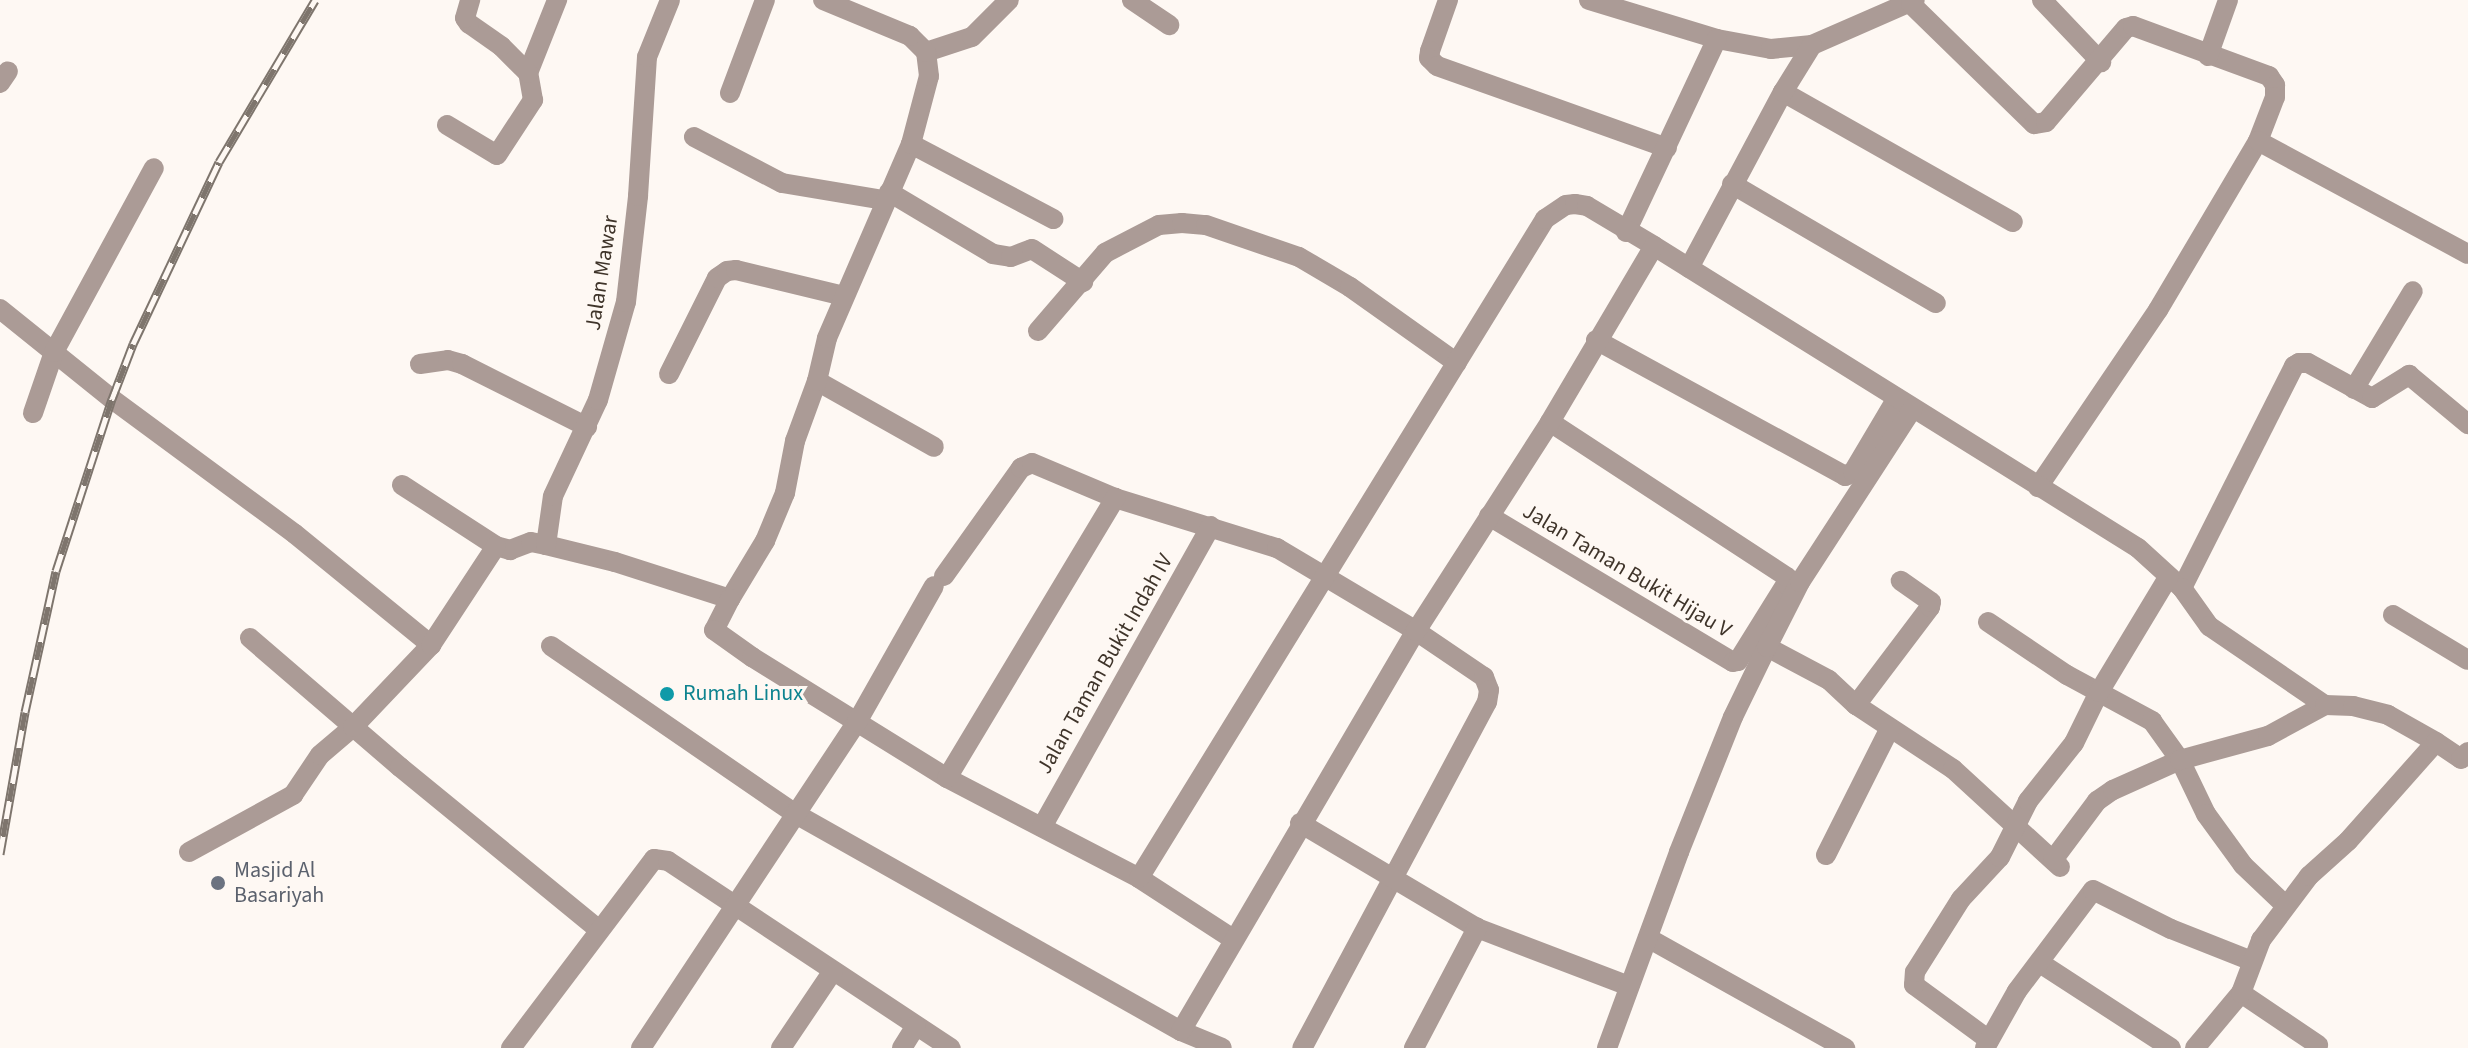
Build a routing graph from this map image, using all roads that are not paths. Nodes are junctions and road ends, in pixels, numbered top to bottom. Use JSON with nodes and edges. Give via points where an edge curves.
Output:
{"nodes":[{"id":1,"x":470,"y":0,"type":"edge"},
{"id":2,"x":557,"y":0,"type":"edge"},
{"id":3,"x":670,"y":0,"type":"edge"},
{"id":4,"x":765,"y":0,"type":"edge"},
{"id":5,"x":823,"y":0,"type":"edge"},
{"id":6,"x":1009,"y":0,"type":"edge"},
{"id":7,"x":1132,"y":0,"type":"edge"},
{"id":8,"x":1448,"y":0,"type":"edge"},
{"id":9,"x":1589,"y":0,"type":"edge"},
{"id":10,"x":2042,"y":0,"type":"edge"},
{"id":11,"x":2228,"y":0,"type":"edge"},
{"id":12,"x":1913,"y":2,"type":"edge"},
{"id":13,"x":1169,"y":25,"type":"dead end"},
{"id":14,"x":1717,"y":39,"type":"junction"},
{"id":15,"x":1812,"y":45,"type":"junction"},
{"id":16,"x":926,"y":52,"type":"junction"},
{"id":17,"x":2208,"y":56,"type":"junction"},
{"id":18,"x":2101,"y":62,"type":"junction"},
{"id":19,"x":528,"y":73,"type":"junction"},
{"id":20,"x":1783,"y":92,"type":"junction"},
{"id":21,"x":730,"y":93,"type":"dead end"},
{"id":22,"x":447,"y":125,"type":"dead end"},
{"id":23,"x":694,"y":137,"type":"dead end"},
{"id":24,"x":2258,"y":141,"type":"junction"},
{"id":25,"x":911,"y":144,"type":"junction"},
{"id":26,"x":1667,"y":148,"type":"junction"},
{"id":27,"x":154,"y":168,"type":"dead end"},
{"id":28,"x":1732,"y":184,"type":"junction"},
{"id":29,"x":887,"y":196,"type":"junction"},
{"id":30,"x":1053,"y":219,"type":"dead end"},
{"id":31,"x":2013,"y":222,"type":"dead end"},
{"id":32,"x":1626,"y":232,"type":"junction"},
{"id":33,"x":1654,"y":246,"type":"junction"},
{"id":34,"x":2468,"y":254,"type":"edge"},
{"id":35,"x":1689,"y":268,"type":"junction"},
{"id":36,"x":1083,"y":282,"type":"junction"},
{"id":37,"x":2413,"y":291,"type":"dead end"},
{"id":38,"x":844,"y":296,"type":"junction"},
{"id":39,"x":1936,"y":303,"type":"dead end"},
{"id":40,"x":0,"y":309,"type":"edge"},
{"id":41,"x":1038,"y":331,"type":"dead end"},
{"id":42,"x":1596,"y":340,"type":"junction"},
{"id":43,"x":54,"y":352,"type":"junction"},
{"id":44,"x":1457,"y":363,"type":"junction"},
{"id":45,"x":420,"y":364,"type":"dead end"},
{"id":46,"x":669,"y":374,"type":"dead end"},
{"id":47,"x":817,"y":381,"type":"junction"},
{"id":48,"x":2354,"y":389,"type":"junction"},
{"id":49,"x":1905,"y":403,"type":"junction"},
{"id":50,"x":33,"y":413,"type":"dead end"},
{"id":51,"x":1550,"y":422,"type":"junction"},
{"id":52,"x":2468,"y":424,"type":"edge"},
{"id":53,"x":587,"y":427,"type":"junction"},
{"id":54,"x":934,"y":447,"type":"dead end"},
{"id":55,"x":402,"y":485,"type":"dead end"},
{"id":56,"x":2038,"y":487,"type":"junction"},
{"id":57,"x":1115,"y":498,"type":"junction"},
{"id":58,"x":1489,"y":516,"type":"junction"},
{"id":59,"x":1211,"y":526,"type":"junction"},
{"id":60,"x":546,"y":545,"type":"junction"},
{"id":61,"x":496,"y":546,"type":"junction"},
{"id":62,"x":1323,"y":578,"type":"junction"},
{"id":63,"x":1901,"y":581,"type":"dead end"},
{"id":64,"x":2176,"y":582,"type":"junction"},
{"id":65,"x":730,"y":599,"type":"junction"},
{"id":66,"x":2393,"y":615,"type":"dead end"},
{"id":67,"x":1988,"y":622,"type":"dead end"},
{"id":68,"x":1416,"y":631,"type":"junction"},
{"id":69,"x":250,"y":638,"type":"dead end"},
{"id":70,"x":431,"y":645,"type":"junction"},
{"id":71,"x":551,"y":646,"type":"dead end"},
{"id":72,"x":1767,"y":647,"type":"junction"},
{"id":73,"x":2468,"y":660,"type":"edge"},
{"id":74,"x":2099,"y":692,"type":"junction"},
{"id":75,"x":1856,"y":705,"type":"junction"},
{"id":76,"x":2325,"y":705,"type":"junction"},
{"id":77,"x":857,"y":722,"type":"junction"},
{"id":78,"x":353,"y":727,"type":"junction"},
{"id":79,"x":1890,"y":728,"type":"junction"},
{"id":80,"x":2436,"y":742,"type":"junction"},
{"id":81,"x":2466,"y":758,"type":"edge"},
{"id":82,"x":2180,"y":760,"type":"junction"},
{"id":83,"x":947,"y":778,"type":"junction"},
{"id":84,"x":794,"y":813,"type":"junction"},
{"id":85,"x":1300,"y":823,"type":"junction"},
{"id":86,"x":2016,"y":825,"type":"junction"},
{"id":87,"x":1042,"y":827,"type":"junction"},
{"id":88,"x":189,"y":852,"type":"dead end"},
{"id":89,"x":1826,"y":855,"type":"dead end"},
{"id":90,"x":1139,"y":878,"type":"junction"},
{"id":91,"x":1391,"y":878,"type":"junction"},
{"id":92,"x":736,"y":905,"type":"junction"},
{"id":93,"x":2285,"y":905,"type":"junction"},
{"id":94,"x":1477,"y":928,"type":"junction"},
{"id":95,"x":599,"y":930,"type":"junction"},
{"id":96,"x":1648,"y":938,"type":"junction"},
{"id":97,"x":1233,"y":939,"type":"junction"},
{"id":98,"x":2252,"y":961,"type":"junction"},
{"id":99,"x":2040,"y":963,"type":"junction"},
{"id":100,"x":833,"y":971,"type":"junction"},
{"id":101,"x":1629,"y":986,"type":"junction"},
{"id":102,"x":2241,"y":993,"type":"junction"},
{"id":103,"x":916,"y":1026,"type":"junction"},
{"id":104,"x":1181,"y":1031,"type":"junction"},
{"id":105,"x":1987,"y":1044,"type":"edge"},
{"id":106,"x":2318,"y":1045,"type":"dead end"},
{"id":107,"x":511,"y":1048,"type":"edge"},
{"id":108,"x":641,"y":1048,"type":"edge"},
{"id":109,"x":781,"y":1048,"type":"edge"},
{"id":110,"x":902,"y":1048,"type":"edge"},
{"id":111,"x":951,"y":1048,"type":"edge"},
{"id":112,"x":1222,"y":1048,"type":"edge"},
{"id":113,"x":1302,"y":1048,"type":"edge"},
{"id":114,"x":1414,"y":1048,"type":"edge"},
{"id":115,"x":1607,"y":1048,"type":"edge"},
{"id":116,"x":1845,"y":1048,"type":"edge"},
{"id":117,"x":2171,"y":1048,"type":"edge"},
{"id":118,"x":2195,"y":1048,"type":"edge"}],
"edges":[{"from":1,"to":19,"type":"street","via":[[465,18],[469,24]]},
{"from":2,"to":19,"type":"street"},
{"from":3,"to":53,"type":"street","name":"Jalan Mawar","via":[[647,57],[626,302]]},
{"from":4,"to":21,"type":"street"},
{"from":5,"to":16,"type":"street","via":[[910,36]]},
{"from":6,"to":16,"type":"street","via":[[972,37]]},
{"from":7,"to":13,"type":"street"},
{"from":8,"to":26,"type":"street","via":[[1430,51],[1437,66]]},
{"from":9,"to":14,"type":"street"},
{"from":10,"to":18,"type":"street"},
{"from":11,"to":17,"type":"street"},
{"from":12,"to":15,"type":"street"},
{"from":12,"to":18,"type":"street","via":[[2034,124],[2046,122]]},
{"from":14,"to":15,"type":"street","via":[[1771,49]]},
{"from":14,"to":26,"type":"street"},
{"from":15,"to":20,"type":"street"},
{"from":16,"to":25,"type":"street","via":[[929,76]]},
{"from":17,"to":18,"type":"street","via":[[2133,26]]},
{"from":17,"to":24,"type":"street","via":[[2269,76],[2275,85]]},
{"from":19,"to":22,"type":"street","via":[[533,100],[502,152],[492,154]]},
{"from":20,"to":28,"type":"street"},
{"from":20,"to":31,"type":"street"},
{"from":23,"to":29,"type":"street","via":[[782,183]]},
{"from":24,"to":34,"type":"street"},
{"from":24,"to":56,"type":"street","via":[[2158,310]]},
{"from":25,"to":29,"type":"street"},
{"from":25,"to":30,"type":"street"},
{"from":26,"to":32,"type":"street"},
{"from":27,"to":43,"type":"street"},
{"from":28,"to":35,"type":"street"},
{"from":28,"to":39,"type":"street"},
{"from":29,"to":36,"type":"street","via":[[993,254],[1011,257],[1032,249]]},
{"from":29,"to":38,"type":"street"},
{"from":32,"to":33,"type":"street"},
{"from":32,"to":44,"type":"street","via":[[1587,206],[1566,205],[1545,219]]},
{"from":33,"to":35,"type":"street"},
{"from":33,"to":42,"type":"street"},
{"from":35,"to":49,"type":"street"},
{"from":36,"to":41,"type":"street"},
{"from":36,"to":44,"type":"street","via":[[1105,253],[1130,238],[1159,225],[1206,225],[1299,257]]},
{"from":37,"to":48,"type":"street"},
{"from":38,"to":46,"type":"street","via":[[727,271],[717,278]]},
{"from":38,"to":47,"type":"street"},
{"from":40,"to":43,"type":"street"},
{"from":42,"to":49,"type":"street","via":[[1845,476]]},
{"from":42,"to":51,"type":"street"},
{"from":43,"to":50,"type":"street"},
{"from":43,"to":70,"type":"street","via":[[295,534]]},
{"from":44,"to":62,"type":"street"},
{"from":45,"to":53,"type":"street","via":[[462,364]]},
{"from":47,"to":54,"type":"street"},
{"from":47,"to":65,"type":"street","via":[[795,441],[785,493],[765,541]]},
{"from":48,"to":52,"type":"street","via":[[2377,398],[2409,375]]},
{"from":48,"to":64,"type":"street","via":[[2308,363],[2294,366]]},
{"from":49,"to":56,"type":"street"},
{"from":49,"to":72,"type":"street"},
{"from":51,"to":58,"type":"street"},
{"from":51,"to":58,"type":"street","name":"Jalan Taman Bukit Hijau V","via":[[1787,577],[1738,661]]},
{"from":53,"to":60,"type":"street","name":"Jalan Mawar","via":[[553,496]]},
{"from":55,"to":61,"type":"street"},
{"from":56,"to":64,"type":"street","via":[[2138,548]]},
{"from":57,"to":59,"type":"street"},
{"from":57,"to":77,"type":"street","via":[[1026,463],[939,581]]},
{"from":57,"to":83,"type":"street"},
{"from":58,"to":68,"type":"street"},
{"from":59,"to":62,"type":"street","via":[[1277,548]]},
{"from":59,"to":87,"type":"street","name":"Jalan Taman Bukit Indah IV"},
{"from":60,"to":61,"type":"street","via":[[531,542],[510,550]]},
{"from":60,"to":65,"type":"street"},
{"from":61,"to":70,"type":"street"},
{"from":62,"to":68,"type":"street"},
{"from":62,"to":90,"type":"street"},
{"from":63,"to":75,"type":"street","via":[[1931,602],[1930,607]]},
{"from":64,"to":74,"type":"street"},
{"from":64,"to":76,"type":"street","via":[[2209,626]]},
{"from":65,"to":77,"type":"street","via":[[714,630]]},
{"from":66,"to":73,"type":"street"},
{"from":67,"to":74,"type":"street"},
{"from":68,"to":85,"type":"street"},
{"from":68,"to":91,"type":"street","via":[[1476,670],[1489,690]]},
{"from":69,"to":78,"type":"street"},
{"from":70,"to":78,"type":"street"},
{"from":71,"to":84,"type":"street"},
{"from":72,"to":75,"type":"street","via":[[1829,680]]},
{"from":72,"to":96,"type":"street","via":[[1733,717]]},
{"from":74,"to":82,"type":"street","via":[[2152,721]]},
{"from":74,"to":86,"type":"street","via":[[2074,743],[2028,801]]},
{"from":75,"to":79,"type":"street"},
{"from":76,"to":80,"type":"street","via":[[2388,715]]},
{"from":76,"to":82,"type":"street","via":[[2268,736]]},
{"from":77,"to":83,"type":"street"},
{"from":77,"to":84,"type":"street"},
{"from":78,"to":88,"type":"street","via":[[320,755],[293,795]]},
{"from":78,"to":95,"type":"street"},
{"from":79,"to":86,"type":"street","via":[[1953,769]]},
{"from":79,"to":89,"type":"street"},
{"from":80,"to":81,"type":"street"},
{"from":80,"to":93,"type":"street"},
{"from":82,"to":86,"type":"street","via":[[2097,801],[2057,864]]},
{"from":82,"to":93,"type":"street","via":[[2206,814],[2243,865]]},
{"from":83,"to":87,"type":"street"},
{"from":84,"to":92,"type":"street"},
{"from":84,"to":104,"type":"street"},
{"from":85,"to":91,"type":"street"},
{"from":85,"to":97,"type":"street"},
{"from":86,"to":105,"type":"street","via":[[2000,857],[1961,899],[1915,972],[1914,985]]},
{"from":87,"to":90,"type":"street"},
{"from":90,"to":97,"type":"street"},
{"from":91,"to":94,"type":"street"},
{"from":91,"to":113,"type":"street"},
{"from":92,"to":95,"type":"street","via":[[668,861],[654,859]]},
{"from":92,"to":100,"type":"street"},
{"from":92,"to":108,"type":"street"},
{"from":93,"to":98,"type":"street"},
{"from":94,"to":101,"type":"street"},
{"from":94,"to":114,"type":"street"},
{"from":95,"to":107,"type":"street"},
{"from":96,"to":101,"type":"street"},
{"from":96,"to":116,"type":"street"},
{"from":97,"to":104,"type":"street"},
{"from":98,"to":99,"type":"street","via":[[2093,890]]},
{"from":98,"to":102,"type":"street"},
{"from":99,"to":105,"type":"street"},
{"from":99,"to":117,"type":"street"},
{"from":100,"to":103,"type":"street"},
{"from":100,"to":109,"type":"street"},
{"from":101,"to":115,"type":"street"},
{"from":102,"to":106,"type":"street"},
{"from":102,"to":118,"type":"street"},
{"from":103,"to":110,"type":"street"},
{"from":103,"to":111,"type":"street"},
{"from":104,"to":112,"type":"street"}]}
